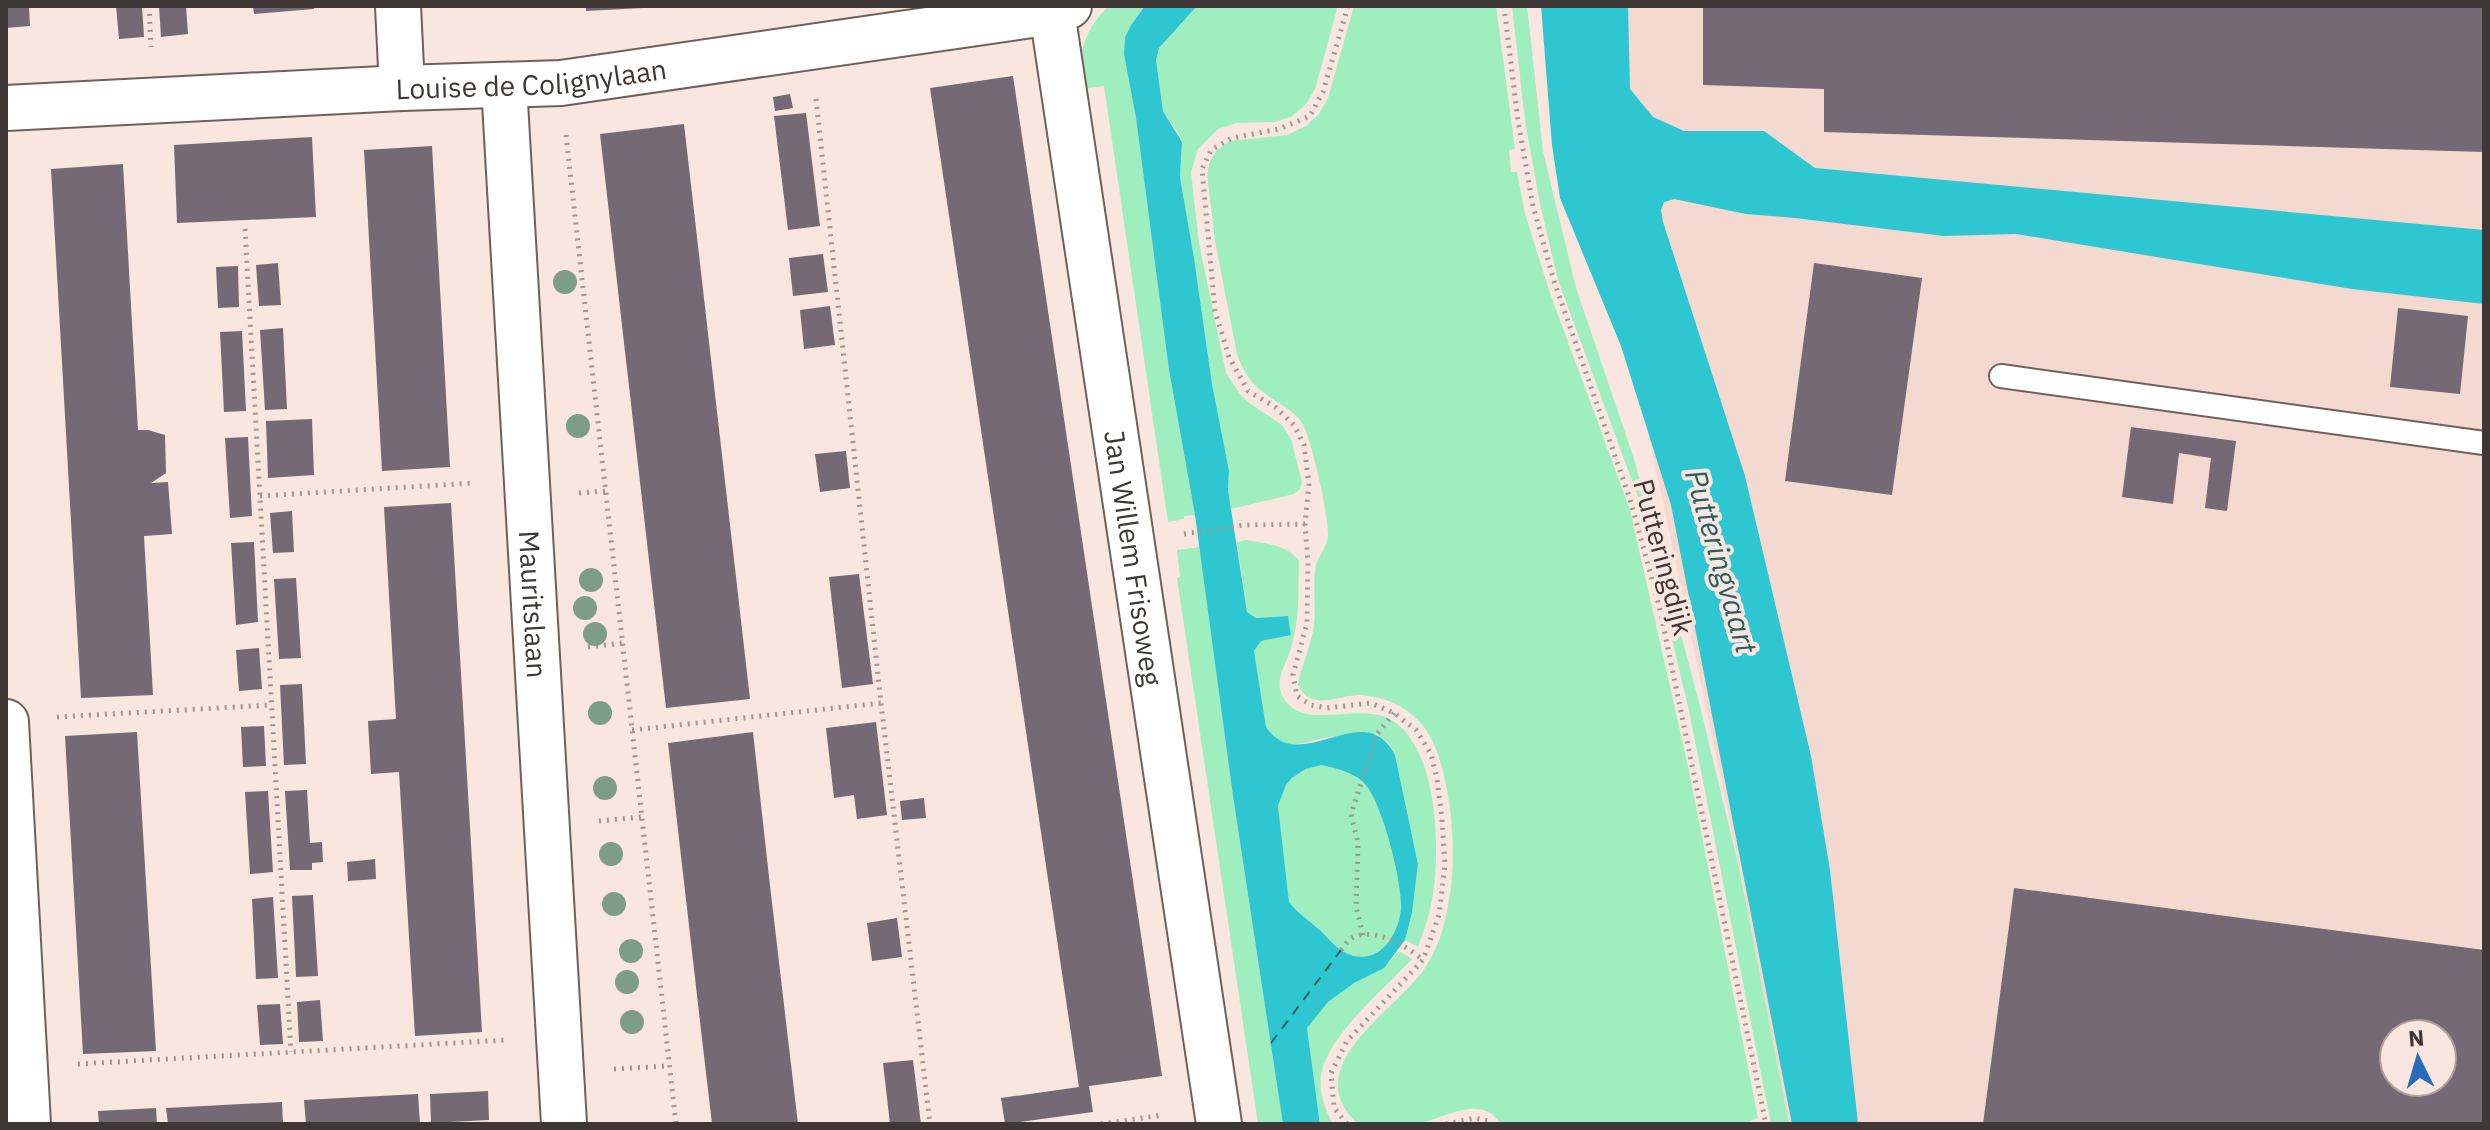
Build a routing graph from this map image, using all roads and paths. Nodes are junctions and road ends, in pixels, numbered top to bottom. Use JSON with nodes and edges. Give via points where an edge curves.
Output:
{"nodes":[{"id":1,"x":398,"y":6,"type":"edge"},
{"id":2,"x":1348,"y":6,"type":"edge"},
{"id":3,"x":1504,"y":6,"type":"edge"},
{"id":4,"x":1060,"y":9,"type":"edge"},
{"id":5,"x":811,"y":46,"type":"junction"},
{"id":6,"x":561,"y":83,"type":"junction"},
{"id":7,"x":504,"y":85,"type":"junction"},
{"id":8,"x":402,"y":88,"type":"junction"},
{"id":9,"x":6,"y":108,"type":"edge"},
{"id":10,"x":245,"y":229,"type":"dead end"},
{"id":11,"x":2001,"y":376,"type":"dead end"},
{"id":12,"x":2484,"y":443,"type":"edge"},
{"id":13,"x":528,"y":492,"type":"junction"},
{"id":14,"x":260,"y":496,"type":"junction"},
{"id":15,"x":1305,"y":524,"type":"junction"},
{"id":16,"x":1184,"y":534,"type":"dead end"},
{"id":17,"x":881,"y":703,"type":"junction"},
{"id":18,"x":271,"y":705,"type":"junction"},
{"id":19,"x":1394,"y":713,"type":"junction"},
{"id":20,"x":53,"y":717,"type":"dead end"},
{"id":21,"x":6,"y":722,"type":"edge"},
{"id":22,"x":632,"y":730,"type":"junction"},
{"id":23,"x":1363,"y":935,"type":"junction"},
{"id":24,"x":1341,"y":950,"type":"dead end"},
{"id":25,"x":1423,"y":960,"type":"junction"},
{"id":26,"x":559,"y":1037,"type":"junction"},
{"id":27,"x":291,"y":1052,"type":"junction"},
{"id":28,"x":25,"y":1066,"type":"junction"},
{"id":29,"x":1218,"y":1116,"type":"edge"},
{"id":30,"x":28,"y":1124,"type":"edge"},
{"id":31,"x":564,"y":1124,"type":"edge"},
{"id":32,"x":676,"y":1124,"type":"edge"},
{"id":33,"x":930,"y":1124,"type":"edge"},
{"id":34,"x":1101,"y":1124,"type":"edge"},
{"id":35,"x":1347,"y":1124,"type":"edge"},
{"id":36,"x":1446,"y":1124,"type":"edge"},
{"id":37,"x":1490,"y":1124,"type":"edge"},
{"id":38,"x":1766,"y":1124,"type":"edge"}],
"edges":[{"from":1,"to":8,"type":"street"},
{"from":2,"to":15,"type":"path","via":[[1323,92],[1310,116],[1279,129],[1232,138],[1211,150],[1202,169],[1215,311],[1229,357],[1248,391],[1294,425],[1304,445],[1309,484]]},
{"from":3,"to":38,"type":"path","name":"Putteringdijk","via":[[1533,206],[1630,499],[1659,605]]},
{"from":4,"to":5,"type":"street","name":"Louise de Colignylaan"},
{"from":4,"to":29,"type":"street","name":"Jan Willem Frisoweg"},
{"from":5,"to":6,"type":"street","name":"Louise de Colignylaan"},
{"from":5,"to":17,"type":"path"},
{"from":6,"to":7,"type":"street","name":"Louise de Colignylaan"},
{"from":6,"to":22,"type":"path"},
{"from":7,"to":8,"type":"street","name":"Louise de Colignylaan"},
{"from":7,"to":13,"type":"street","name":"Mauritslaan"},
{"from":8,"to":9,"type":"street","name":"Louise de Colignylaan"},
{"from":10,"to":14,"type":"path"},
{"from":11,"to":12,"type":"lane"},
{"from":13,"to":14,"type":"path","via":[[488,494],[488,482]]},
{"from":13,"to":26,"type":"street","name":"Mauritslaan"},
{"from":14,"to":18,"type":"path"},
{"from":15,"to":16,"type":"path","via":[[1244,525]]},
{"from":15,"to":19,"type":"path","via":[[1307,623],[1293,675],[1297,696],[1327,708],[1371,703]]},
{"from":17,"to":22,"type":"path"},
{"from":17,"to":33,"type":"path"},
{"from":18,"to":20,"type":"path"},
{"from":18,"to":27,"type":"path"},
{"from":19,"to":23,"type":"path","via":[[1377,734],[1351,814],[1358,843],[1356,907]]},
{"from":19,"to":25,"type":"path","via":[[1416,730],[1431,754],[1442,819],[1445,865],[1440,903]]},
{"from":21,"to":28,"type":"street"},
{"from":22,"to":32,"type":"path"},
{"from":23,"to":24,"type":"path"},
{"from":23,"to":25,"type":"path","via":[[1386,937]]},
{"from":25,"to":35,"type":"path","via":[[1347,1041],[1331,1073],[1334,1108]]},
{"from":26,"to":27,"type":"path"},
{"from":26,"to":31,"type":"street","name":"Mauritslaan"},
{"from":27,"to":28,"type":"path"},
{"from":28,"to":30,"type":"street"},
{"from":29,"to":34,"type":"path"},
{"from":36,"to":37,"type":"path","via":[[1475,1118]]}]}
